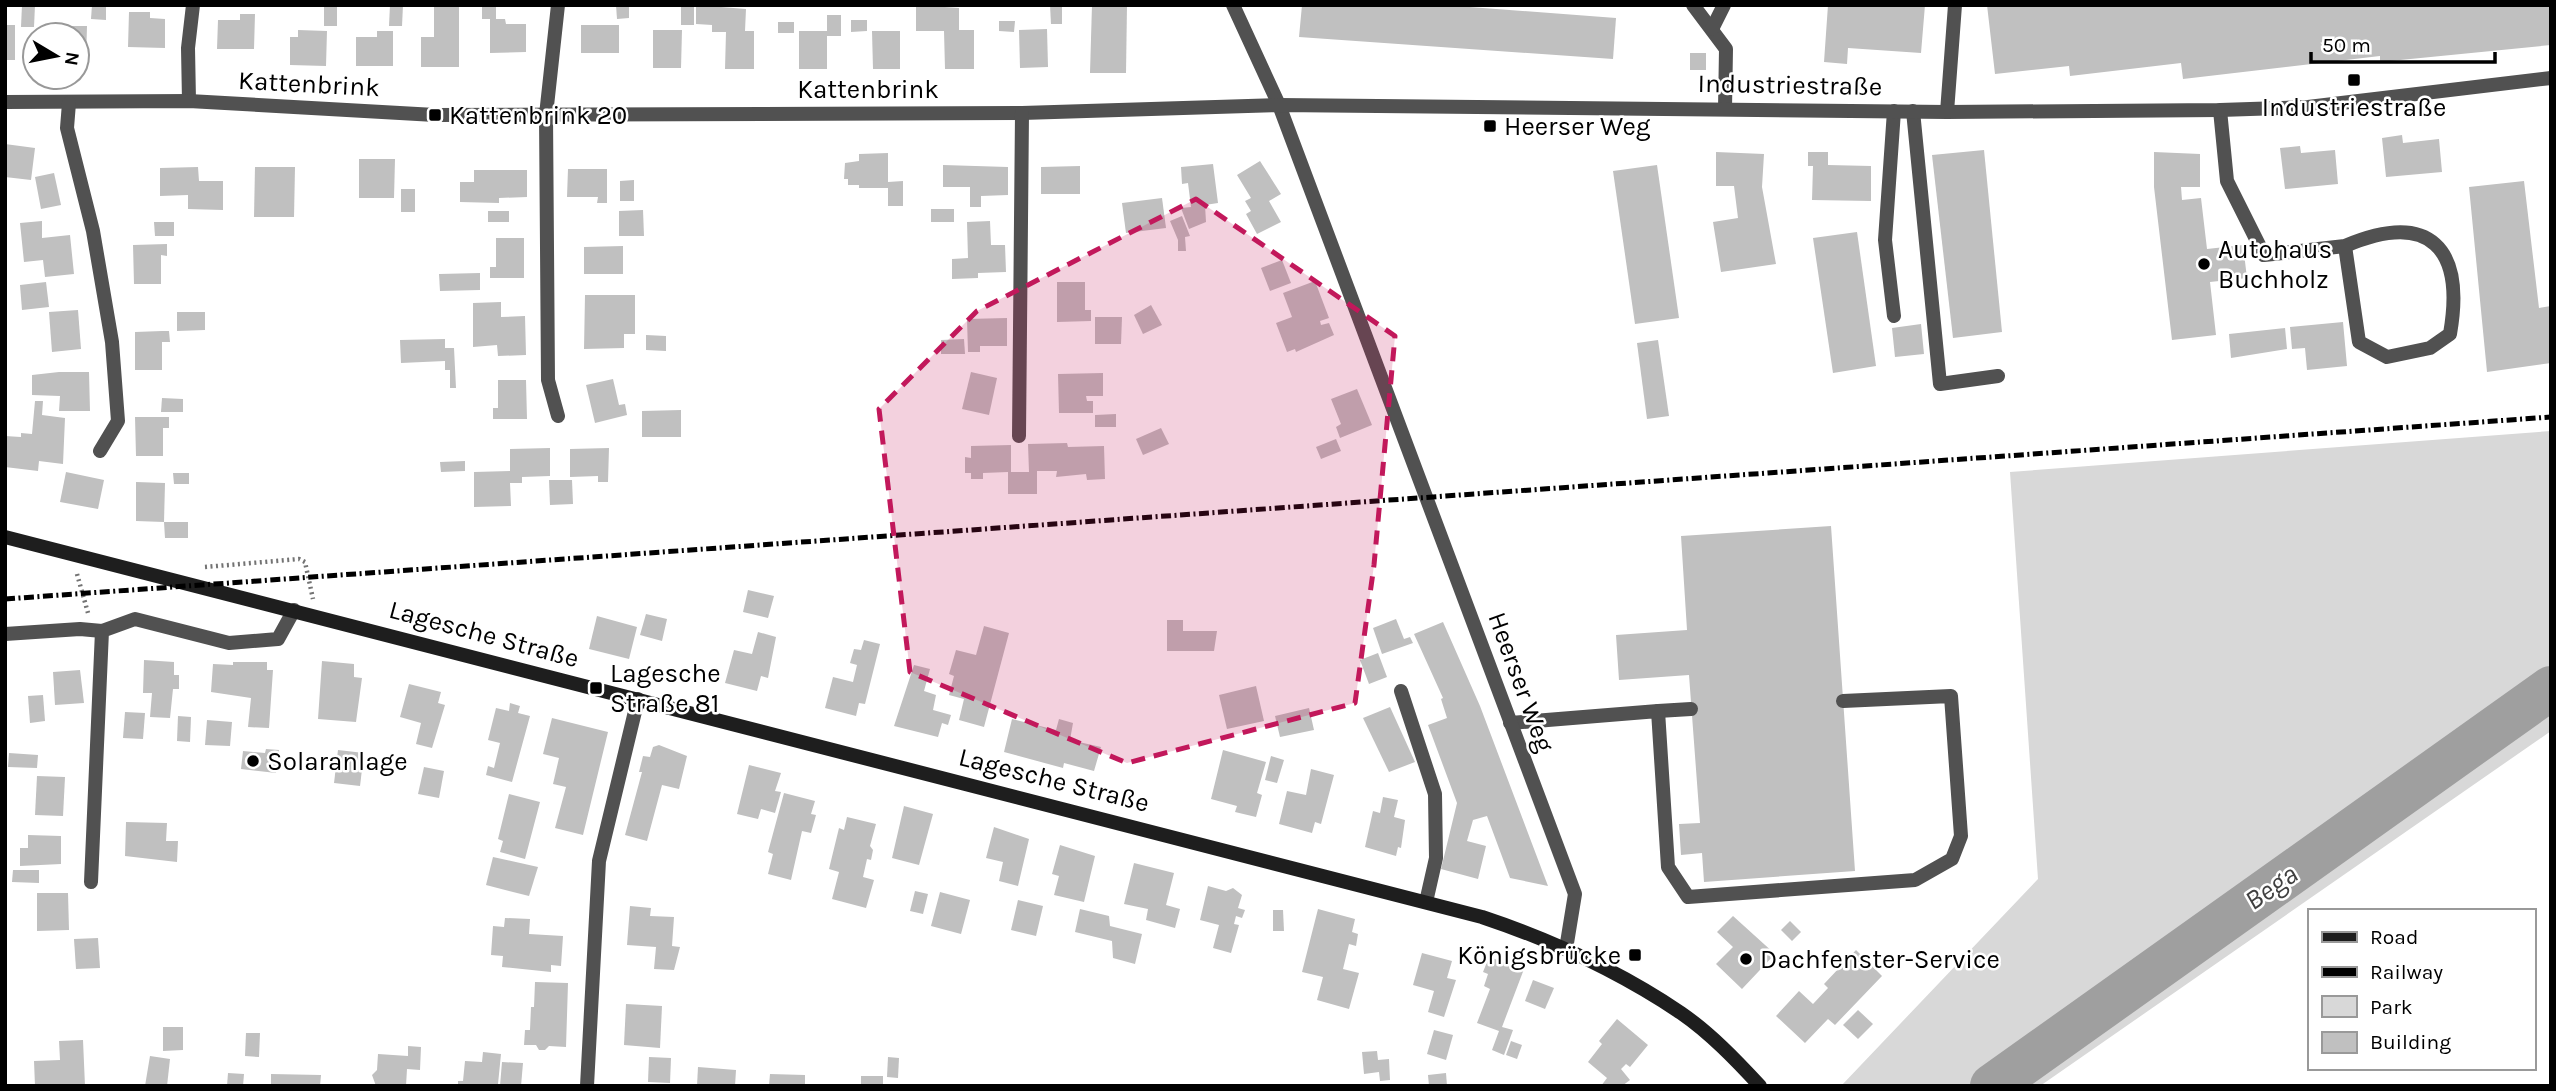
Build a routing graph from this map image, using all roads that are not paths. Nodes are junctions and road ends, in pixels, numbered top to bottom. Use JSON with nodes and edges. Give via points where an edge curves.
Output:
{"nodes":[{"id":1,"x":193,"y":5,"type":"edge"},
{"id":2,"x":558,"y":5,"type":"edge"},
{"id":3,"x":1233,"y":5,"type":"edge"},
{"id":4,"x":1693,"y":5,"type":"edge"},
{"id":5,"x":1724,"y":5,"type":"edge"},
{"id":6,"x":1955,"y":5,"type":"edge"},
{"id":7,"x":1712,"y":29,"type":"junction"},
{"id":8,"x":2551,"y":78,"type":"edge"},
{"id":9,"x":189,"y":101,"type":"junction"},
{"id":10,"x":5,"y":102,"type":"edge"},
{"id":11,"x":69,"y":103,"type":"junction"},
{"id":12,"x":1279,"y":105,"type":"junction"},
{"id":13,"x":1725,"y":109,"type":"junction"},
{"id":14,"x":2220,"y":110,"type":"junction"},
{"id":15,"x":1894,"y":111,"type":"junction"},
{"id":16,"x":1913,"y":111,"type":"junction"},
{"id":17,"x":1947,"y":112,"type":"junction"},
{"id":18,"x":1022,"y":113,"type":"junction"},
{"id":19,"x":546,"y":115,"type":"junction"},
{"id":20,"x":2345,"y":246,"type":"junction"},
{"id":21,"x":1894,"y":316,"type":"dead end"},
{"id":22,"x":1998,"y":376,"type":"dead end"},
{"id":23,"x":558,"y":416,"type":"dead end"},
{"id":24,"x":1019,"y":436,"type":"dead end"},
{"id":25,"x":100,"y":451,"type":"dead end"},
{"id":26,"x":5,"y":537,"type":"edge"},
{"id":27,"x":294,"y":610,"type":"junction"},
{"id":28,"x":98,"y":630,"type":"junction"},
{"id":29,"x":5,"y":634,"type":"edge"},
{"id":30,"x":1401,"y":691,"type":"dead end"},
{"id":31,"x":638,"y":699,"type":"junction"},
{"id":32,"x":1843,"y":701,"type":"dead end"},
{"id":33,"x":1691,"y":709,"type":"dead end"},
{"id":34,"x":1658,"y":711,"type":"junction"},
{"id":35,"x":1510,"y":723,"type":"junction"},
{"id":36,"x":91,"y":882,"type":"dead end"},
{"id":37,"x":1426,"y":902,"type":"junction"},
{"id":38,"x":1566,"y":949,"type":"junction"},
{"id":39,"x":587,"y":1086,"type":"edge"},
{"id":40,"x":1760,"y":1086,"type":"edge"}],
"edges":[{"from":1,"to":9,"type":"street"},
{"from":2,"to":19,"type":"street"},
{"from":3,"to":12,"type":"street","name":"Heerser Weg"},
{"from":4,"to":7,"type":"street"},
{"from":5,"to":7,"type":"street"},
{"from":6,"to":17,"type":"street"},
{"from":7,"to":13,"type":"street","via":[[1726,49]]},
{"from":8,"to":14,"type":"street","name":"Industriestraße","via":[[2308,107]]},
{"from":9,"to":11,"type":"street","name":"Kattenbrink"},
{"from":9,"to":19,"type":"street","name":"Kattenbrink","via":[[435,115]]},
{"from":10,"to":11,"type":"street","name":"Kattenbrink"},
{"from":11,"to":25,"type":"street","via":[[67,128],[93,231],[112,342],[118,421]]},
{"from":12,"to":13,"type":"street","name":"Industriestraße"},
{"from":12,"to":18,"type":"street","name":"Kattenbrink"},
{"from":12,"to":35,"type":"street","name":"Heerser Weg"},
{"from":13,"to":15,"type":"street","name":"Industriestraße"},
{"from":14,"to":17,"type":"street","name":"Industriestraße"},
{"from":14,"to":20,"type":"street","via":[[2227,181],[2264,255]]},
{"from":15,"to":16,"type":"street","name":"Industriestraße"},
{"from":15,"to":21,"type":"street","via":[[1885,240]]},
{"from":16,"to":17,"type":"street","name":"Industriestraße"},
{"from":16,"to":22,"type":"street","via":[[1940,384]]},
{"from":18,"to":19,"type":"street","name":"Kattenbrink"},
{"from":18,"to":24,"type":"street"},
{"from":19,"to":23,"type":"street","via":[[548,380]]},
{"from":20,"to":20,"type":"street","via":[[2359,342],[2387,357],[2430,348],[2450,334],[2456,302],[2452,266],[2427,237],[2403,232]]},
{"from":26,"to":27,"type":"street","name":"Lagesche Straße"},
{"from":27,"to":28,"type":"street","via":[[278,639],[229,643],[135,619]]},
{"from":27,"to":31,"type":"street","name":"Lagesche Straße"},
{"from":28,"to":29,"type":"street"},
{"from":28,"to":36,"type":"street"},
{"from":30,"to":37,"type":"street","via":[[1436,794],[1436,858]]},
{"from":31,"to":37,"type":"street","name":"Lagesche Straße"},
{"from":31,"to":39,"type":"street","via":[[599,861]]},
{"from":32,"to":34,"type":"street","via":[[1951,696],[1961,836],[1952,859],[1914,880],[1688,897],[1668,867]]},
{"from":33,"to":34,"type":"street"},
{"from":34,"to":35,"type":"street"},
{"from":35,"to":38,"type":"street","name":"Heerser Weg","via":[[1575,894]]},
{"from":37,"to":38,"type":"street","name":"Lagesche Straße"},
{"from":38,"to":40,"type":"street","name":"Lagesche Straße","via":[[1681,1013]]}]}
